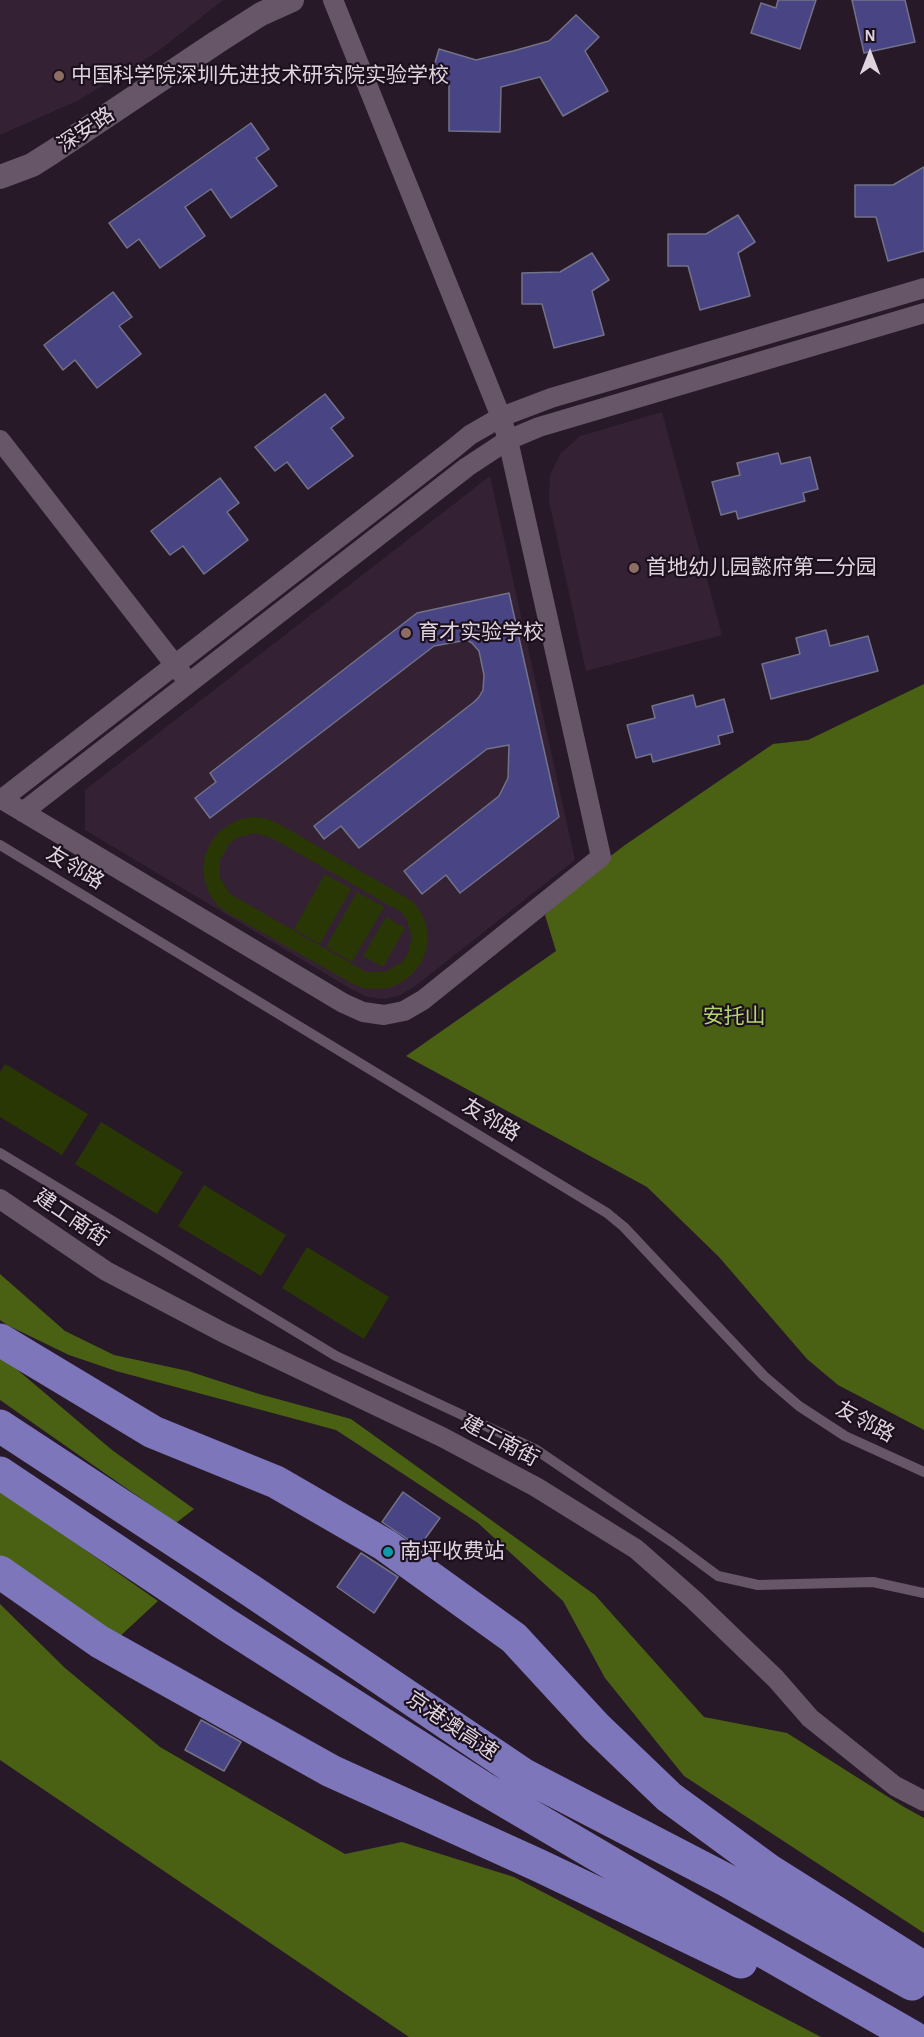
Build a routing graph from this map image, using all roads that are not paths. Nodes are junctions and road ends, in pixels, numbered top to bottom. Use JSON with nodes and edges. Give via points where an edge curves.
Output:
{"nodes":[{"id":1,"x":292,"y":0,"type":"edge"},
{"id":2,"x":333,"y":0,"type":"edge"},
{"id":3,"x":0,"y":177,"type":"edge"},
{"id":4,"x":924,"y":288,"type":"edge"},
{"id":5,"x":924,"y":313,"type":"edge"},
{"id":6,"x":501,"y":417,"type":"junction"},
{"id":7,"x":0,"y":440,"type":"edge"},
{"id":8,"x":508,"y":440,"type":"junction"},
{"id":9,"x":175,"y":664,"type":"junction"},
{"id":10,"x":189,"y":683,"type":"junction"},
{"id":11,"x":1,"y":798,"type":"edge"},
{"id":12,"x":23,"y":812,"type":"junction"},
{"id":13,"x":0,"y":845,"type":"edge"},
{"id":14,"x":0,"y":1153,"type":"edge"},
{"id":15,"x":0,"y":1199,"type":"edge"},
{"id":16,"x":0,"y":1340,"type":"edge"},
{"id":17,"x":0,"y":1426,"type":"edge"},
{"id":18,"x":924,"y":1472,"type":"edge"},
{"id":19,"x":0,"y":1473,"type":"edge"},
{"id":20,"x":0,"y":1572,"type":"edge"},
{"id":21,"x":924,"y":1593,"type":"edge"},
{"id":22,"x":924,"y":1801,"type":"edge"},
{"id":23,"x":924,"y":1968,"type":"edge"},
{"id":24,"x":924,"y":1991,"type":"edge"},
{"id":25,"x":893,"y":2037,"type":"edge"},
{"id":26,"x":914,"y":2037,"type":"edge"}],
"edges":[{"from":1,"to":3,"type":"street","name":"深安路","via":[[261,14],[41,159]]},
{"from":2,"to":6,"type":"street"},
{"from":4,"to":6,"type":"street","via":[[551,398]]},
{"from":5,"to":8,"type":"street","via":[[539,427]]},
{"from":6,"to":8,"type":"street"},
{"from":6,"to":9,"type":"street","via":[[470,435]]},
{"from":7,"to":9,"type":"street"},
{"from":8,"to":10,"type":"street","via":[[467,467]]},
{"from":8,"to":12,"type":"street","via":[[601,857],[423,1000],[404,1011],[384,1015],[363,1012]]},
{"from":9,"to":10,"type":"street"},
{"from":9,"to":11,"type":"street"},
{"from":10,"to":12,"type":"street"},
{"from":11,"to":12,"type":"street"},
{"from":13,"to":18,"type":"lane","name":"友邻路","via":[[607,1213],[764,1376],[799,1406],[845,1436]]},
{"from":14,"to":21,"type":"lane","via":[[336,1356],[544,1455],[718,1576],[758,1585],[873,1582]]},
{"from":15,"to":22,"type":"street","name":"建工南街","via":[[106,1271],[224,1333],[442,1437],[536,1487],[636,1549],[776,1679],[810,1718],[895,1786]]},
{"from":16,"to":23,"type":"highway","via":[[153,1432],[276,1482],[385,1545],[514,1638],[596,1727],[669,1797],[770,1871]]},
{"from":17,"to":24,"type":"highway","name":"京港澳高速","via":[[524,1775],[726,1880]]},
{"from":19,"to":26,"type":"highway","name":"京港澳高速","via":[[483,1788]]},
{"from":20,"to":25,"type":"highway","via":[[100,1642],[332,1771],[674,1929]]}]}
